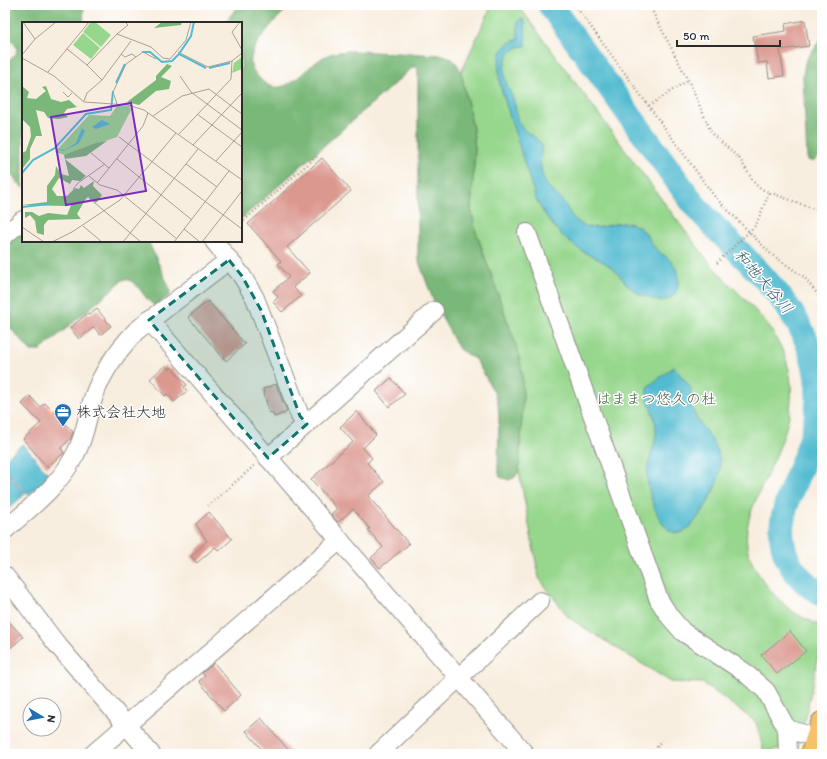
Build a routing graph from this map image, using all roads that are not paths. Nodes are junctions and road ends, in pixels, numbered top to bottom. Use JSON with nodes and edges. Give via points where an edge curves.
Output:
{"nodes":[{"id":1,"x":22,"y":221,"type":"edge"},
{"id":2,"x":527,"y":232,"type":"dead end"},
{"id":3,"x":5,"y":236,"type":"edge"},
{"id":4,"x":215,"y":242,"type":"edge"},
{"id":5,"x":229,"y":260,"type":"junction"},
{"id":6,"x":434,"y":311,"type":"dead end"},
{"id":7,"x":149,"y":320,"type":"junction"},
{"id":8,"x":307,"y":424,"type":"junction"},
{"id":9,"x":267,"y":457,"type":"junction"},
{"id":10,"x":5,"y":530,"type":"edge"},
{"id":11,"x":340,"y":540,"type":"junction"},
{"id":12,"x":5,"y":576,"type":"edge"},
{"id":13,"x":540,"y":600,"type":"dead end"},
{"id":14,"x":459,"y":678,"type":"junction"},
{"id":15,"x":126,"y":725,"type":"junction"},
{"id":16,"x":787,"y":729,"type":"junction"},
{"id":17,"x":817,"y":738,"type":"edge"},
{"id":18,"x":93,"y":754,"type":"edge"},
{"id":19,"x":151,"y":754,"type":"edge"},
{"id":20,"x":378,"y":754,"type":"edge"},
{"id":21,"x":525,"y":754,"type":"edge"},
{"id":22,"x":788,"y":754,"type":"edge"}],
"edges":[{"from":1,"to":3,"type":"street"},
{"from":2,"to":16,"type":"street","via":[[659,600],[683,632],[755,680],[766,691]]},
{"from":4,"to":5,"type":"street"},
{"from":5,"to":7,"type":"street"},
{"from":5,"to":8,"type":"street","via":[[255,298],[300,416]]},
{"from":6,"to":8,"type":"street"},
{"from":7,"to":9,"type":"street"},
{"from":7,"to":10,"type":"street","via":[[124,343],[104,372],[91,405],[83,439],[68,468],[48,492]]},
{"from":8,"to":9,"type":"street"},
{"from":9,"to":11,"type":"street"},
{"from":11,"to":14,"type":"street"},
{"from":11,"to":15,"type":"street"},
{"from":12,"to":15,"type":"street","via":[[55,642]]},
{"from":13,"to":14,"type":"street"},
{"from":14,"to":20,"type":"street"},
{"from":14,"to":21,"type":"street"},
{"from":15,"to":18,"type":"street"},
{"from":15,"to":19,"type":"street"},
{"from":16,"to":17,"type":"street"},
{"from":16,"to":22,"type":"street"}]}
